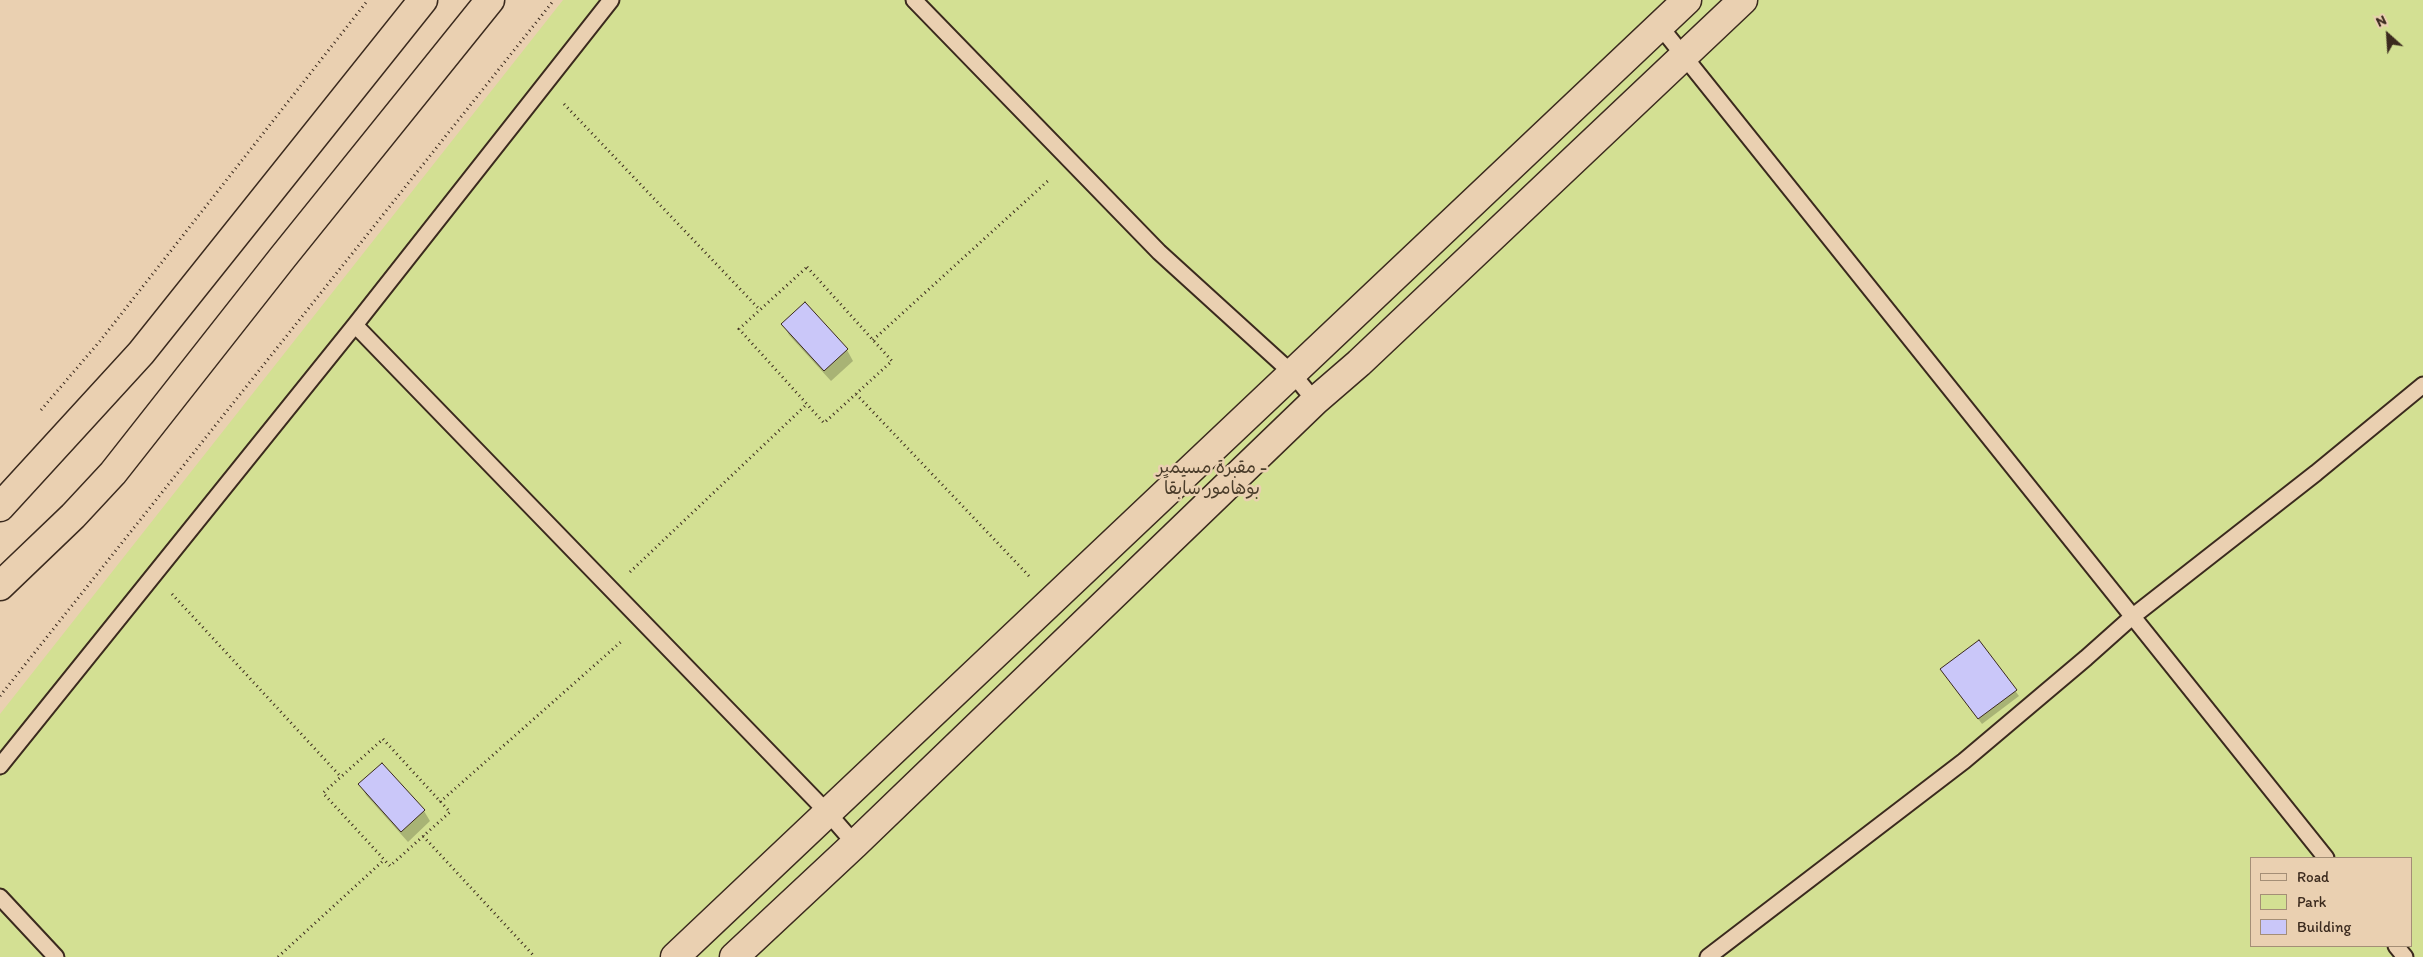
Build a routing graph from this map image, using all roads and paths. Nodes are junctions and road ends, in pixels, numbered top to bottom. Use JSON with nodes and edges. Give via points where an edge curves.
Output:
{"nodes":[{"id":1,"x":368,"y":0,"type":"edge"},
{"id":2,"x":423,"y":0,"type":"edge"},
{"id":3,"x":490,"y":0,"type":"edge"},
{"id":4,"x":554,"y":0,"type":"edge"},
{"id":5,"x":611,"y":0,"type":"edge"},
{"id":6,"x":914,"y":0,"type":"edge"},
{"id":7,"x":1686,"y":0,"type":"edge"},
{"id":8,"x":1743,"y":0,"type":"edge"},
{"id":9,"x":1659,"y":25,"type":"junction"},
{"id":10,"x":1684,"y":54,"type":"junction"},
{"id":11,"x":545,"y":84,"type":"junction"},
{"id":12,"x":1070,"y":161,"type":"junction"},
{"id":13,"x":760,"y":310,"type":"junction"},
{"id":14,"x":355,"y":325,"type":"junction"},
{"id":15,"x":873,"y":340,"type":"junction"},
{"id":16,"x":1292,"y":373,"type":"junction"},
{"id":17,"x":2423,"y":385,"type":"edge"},
{"id":18,"x":856,"y":394,"type":"junction"},
{"id":19,"x":1315,"y":401,"type":"junction"},
{"id":20,"x":807,"y":404,"type":"junction"},
{"id":21,"x":40,"y":412,"type":"dead end"},
{"id":22,"x":0,"y":507,"type":"edge"},
{"id":23,"x":154,"y":574,"type":"junction"},
{"id":24,"x":0,"y":586,"type":"edge"},
{"id":25,"x":611,"y":589,"type":"junction"},
{"id":26,"x":1052,"y":600,"type":"junction"},
{"id":27,"x":2132,"y":617,"type":"junction"},
{"id":28,"x":643,"y":622,"type":"junction"},
{"id":29,"x":0,"y":696,"type":"edge"},
{"id":30,"x":0,"y":766,"type":"edge"},
{"id":31,"x":341,"y":777,"type":"junction"},
{"id":32,"x":440,"y":802,"type":"junction"},
{"id":33,"x":828,"y":813,"type":"junction"},
{"id":34,"x":423,"y":836,"type":"junction"},
{"id":35,"x":855,"y":844,"type":"junction"},
{"id":36,"x":2325,"y":857,"type":"edge"},
{"id":37,"x":384,"y":860,"type":"junction"},
{"id":38,"x":0,"y":897,"type":"edge"},
{"id":39,"x":2397,"y":947,"type":"edge"},
{"id":40,"x":56,"y":957,"type":"edge"},
{"id":41,"x":278,"y":957,"type":"edge"},
{"id":42,"x":534,"y":957,"type":"edge"},
{"id":43,"x":674,"y":957,"type":"edge"},
{"id":44,"x":734,"y":957,"type":"edge"},
{"id":45,"x":1708,"y":957,"type":"edge"},
{"id":46,"x":2405,"y":957,"type":"edge"}],
"edges":[{"from":1,"to":21,"type":"path","via":[[100,341]]},
{"from":2,"to":22,"type":"street","via":[[141,353]]},
{"from":3,"to":24,"type":"street","via":[[113,473]]},
{"from":4,"to":29,"type":"path"},
{"from":5,"to":11,"type":"lane"},
{"from":6,"to":12,"type":"lane"},
{"from":7,"to":9,"type":"street"},
{"from":8,"to":10,"type":"street"},
{"from":9,"to":10,"type":"lane"},
{"from":9,"to":16,"type":"street"},
{"from":10,"to":19,"type":"street"},
{"from":10,"to":27,"type":"lane"},
{"from":11,"to":13,"type":"path"},
{"from":11,"to":14,"type":"lane"},
{"from":12,"to":15,"type":"path"},
{"from":12,"to":16,"type":"lane","via":[[1159,252]]},
{"from":13,"to":15,"type":"path","via":[[807,267]]},
{"from":13,"to":20,"type":"path","via":[[738,329]]},
{"from":14,"to":23,"type":"lane"},
{"from":14,"to":25,"type":"lane"},
{"from":15,"to":18,"type":"path","via":[[892,360]]},
{"from":16,"to":19,"type":"lane"},
{"from":16,"to":26,"type":"street"},
{"from":17,"to":27,"type":"lane"},
{"from":18,"to":20,"type":"path","via":[[824,422]]},
{"from":18,"to":26,"type":"path"},
{"from":19,"to":35,"type":"street"},
{"from":20,"to":25,"type":"path"},
{"from":23,"to":30,"type":"lane"},
{"from":23,"to":31,"type":"path"},
{"from":25,"to":28,"type":"lane"},
{"from":26,"to":33,"type":"street"},
{"from":27,"to":36,"type":"lane"},
{"from":27,"to":45,"type":"lane","via":[[1964,761]]},
{"from":28,"to":32,"type":"path"},
{"from":28,"to":33,"type":"lane"},
{"from":31,"to":32,"type":"path","via":[[383,739]]},
{"from":31,"to":37,"type":"path","via":[[324,793]]},
{"from":32,"to":34,"type":"path","via":[[450,812]]},
{"from":33,"to":35,"type":"lane"},
{"from":33,"to":43,"type":"street"},
{"from":34,"to":37,"type":"path","via":[[390,866]]},
{"from":34,"to":42,"type":"path"},
{"from":35,"to":44,"type":"street"},
{"from":37,"to":41,"type":"path"},
{"from":38,"to":40,"type":"lane"},
{"from":39,"to":46,"type":"lane"}]}
